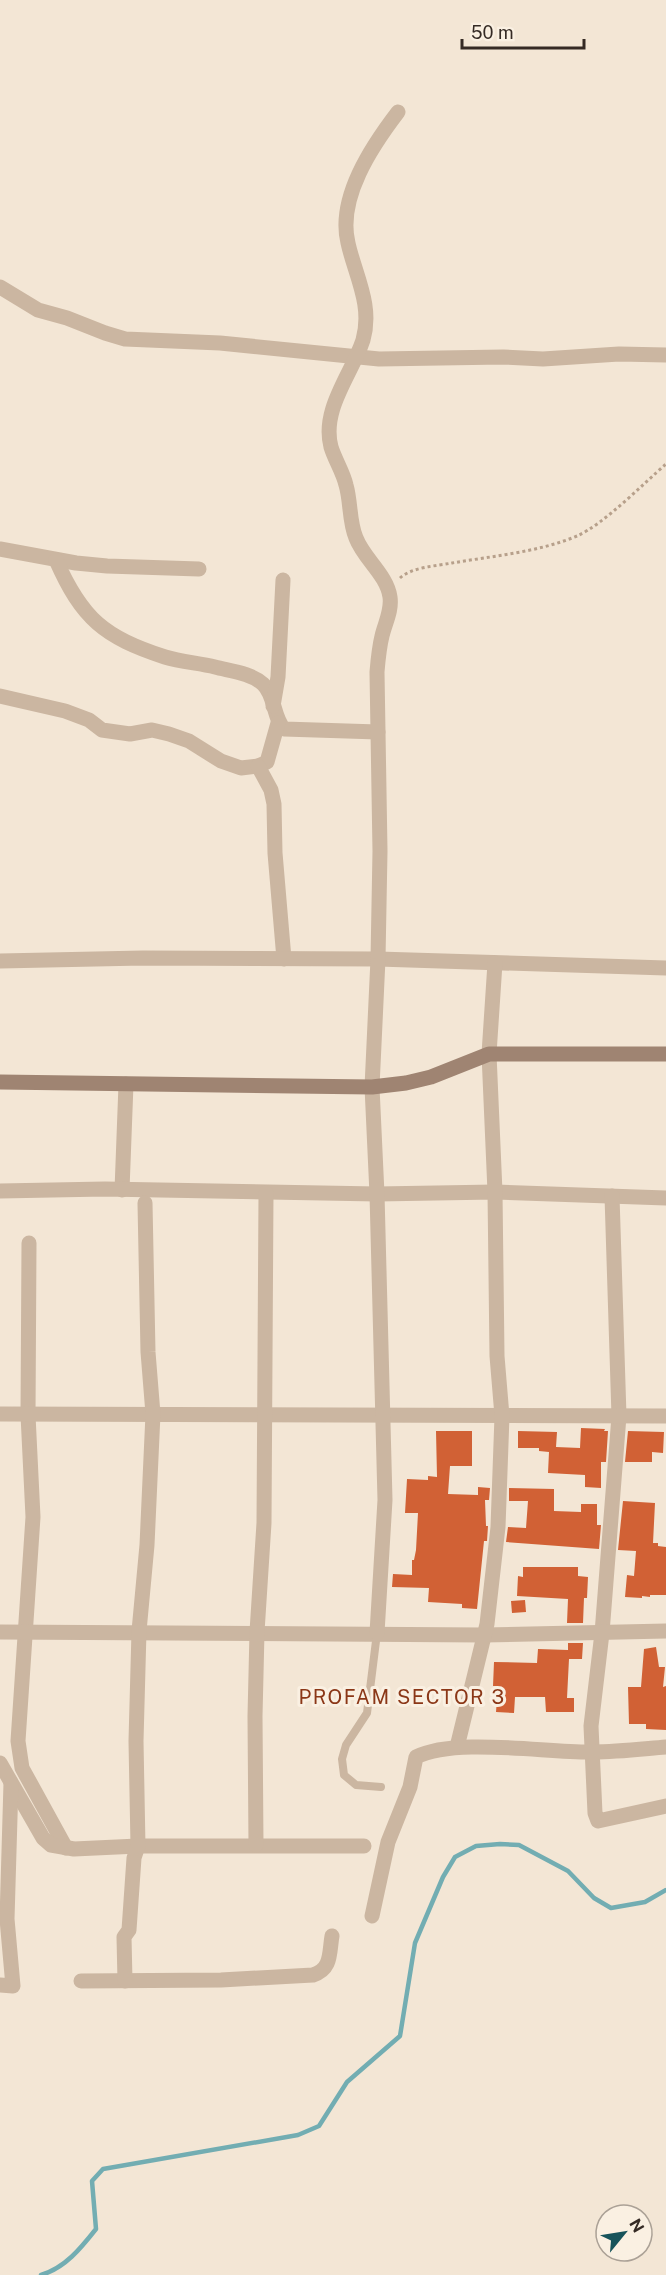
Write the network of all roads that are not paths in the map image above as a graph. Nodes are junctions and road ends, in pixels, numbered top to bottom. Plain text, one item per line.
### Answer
1 (398, 112) dead end
2 (0, 287) edge
3 (666, 355) edge
4 (355, 356) junction
5 (0, 549) edge
6 (57, 560) junction
7 (199, 569) dead end
8 (283, 580) dead end
9 (0, 696) edge
10 (273, 706) junction
11 (278, 723) junction
12 (378, 732) junction
13 (258, 766) junction
14 (378, 958) junction
15 (284, 959) junction
16 (0, 961) edge
17 (495, 963) junction
18 (666, 968) edge
19 (489, 1053) junction
20 (666, 1054) edge
21 (0, 1083) edge
22 (126, 1084) junction
23 (372, 1087) junction
24 (122, 1190) junction
25 (0, 1191) edge
26 (495, 1192) junction
27 (266, 1193) junction
28 (377, 1194) junction
29 (612, 1196) junction
30 (666, 1198) edge
31 (146, 1203) dead end
32 (29, 1243) dead end
33 (0, 1414) edge
34 (153, 1414) junction
35 (266, 1414) junction
36 (384, 1414) junction
37 (28, 1415) junction
38 (502, 1416) junction
39 (619, 1416) junction
40 (666, 1416) edge
41 (139, 1631) junction
42 (666, 1631) edge
43 (0, 1632) edge
44 (24, 1632) junction
45 (257, 1632) junction
46 (377, 1633) junction
47 (602, 1633) junction
48 (484, 1635) junction
49 (457, 1747) junction
50 (666, 1747) edge
51 (593, 1752) junction
52 (0, 1763) edge
53 (10, 1783) junction
54 (381, 1787) dead end
55 (666, 1806) edge
56 (256, 1845) junction
57 (138, 1846) junction
58 (364, 1846) dead end
59 (66, 1848) junction
60 (372, 1916) dead end
61 (332, 1936) dead end
62 (81, 1981) dead end
63 (125, 1981) junction
64 (0, 1985) edge

1 - 4 street
2 - 4 street
3 - 4 street
4 - 12 street
5 - 6 street
6 - 7 street
6 - 10 street
8 - 10 street
9 - 13 street
10 - 11 street
11 - 12 street
11 - 13 street
12 - 14 street
13 - 15 street
14 - 15 street
14 - 17 street
14 - 23 street
15 - 16 street
17 - 18 street
17 - 19 street
19 - 20 main road
19 - 23 main road
19 - 26 street
21 - 22 main road
22 - 23 main road
22 - 24 street
23 - 28 street
24 - 25 street
24 - 27 street
26 - 28 street
26 - 29 street
26 - 38 street
27 - 28 street
27 - 35 street
28 - 36 street
29 - 30 street
29 - 39 street
31 - 34 street
32 - 37 street
33 - 37 street
34 - 35 street
34 - 37 street
34 - 41 street
35 - 36 street
35 - 45 street
36 - 38 street
36 - 46 street
37 - 44 street
38 - 39 street
38 - 48 street
39 - 40 street
39 - 47 street
41 - 44 street
41 - 45 street
41 - 57 street
42 - 47 street
43 - 44 street
44 - 59 street
45 - 46 street
45 - 56 street
46 - 48 street
46 - 54 lane
47 - 48 street
47 - 51 street
48 - 49 street
49 - 51 street
49 - 60 street
50 - 51 street
51 - 55 street
52 - 53 street
53 - 59 street
53 - 64 street
56 - 57 street
56 - 58 street
57 - 59 street
57 - 63 street
61 - 63 street
62 - 63 street

